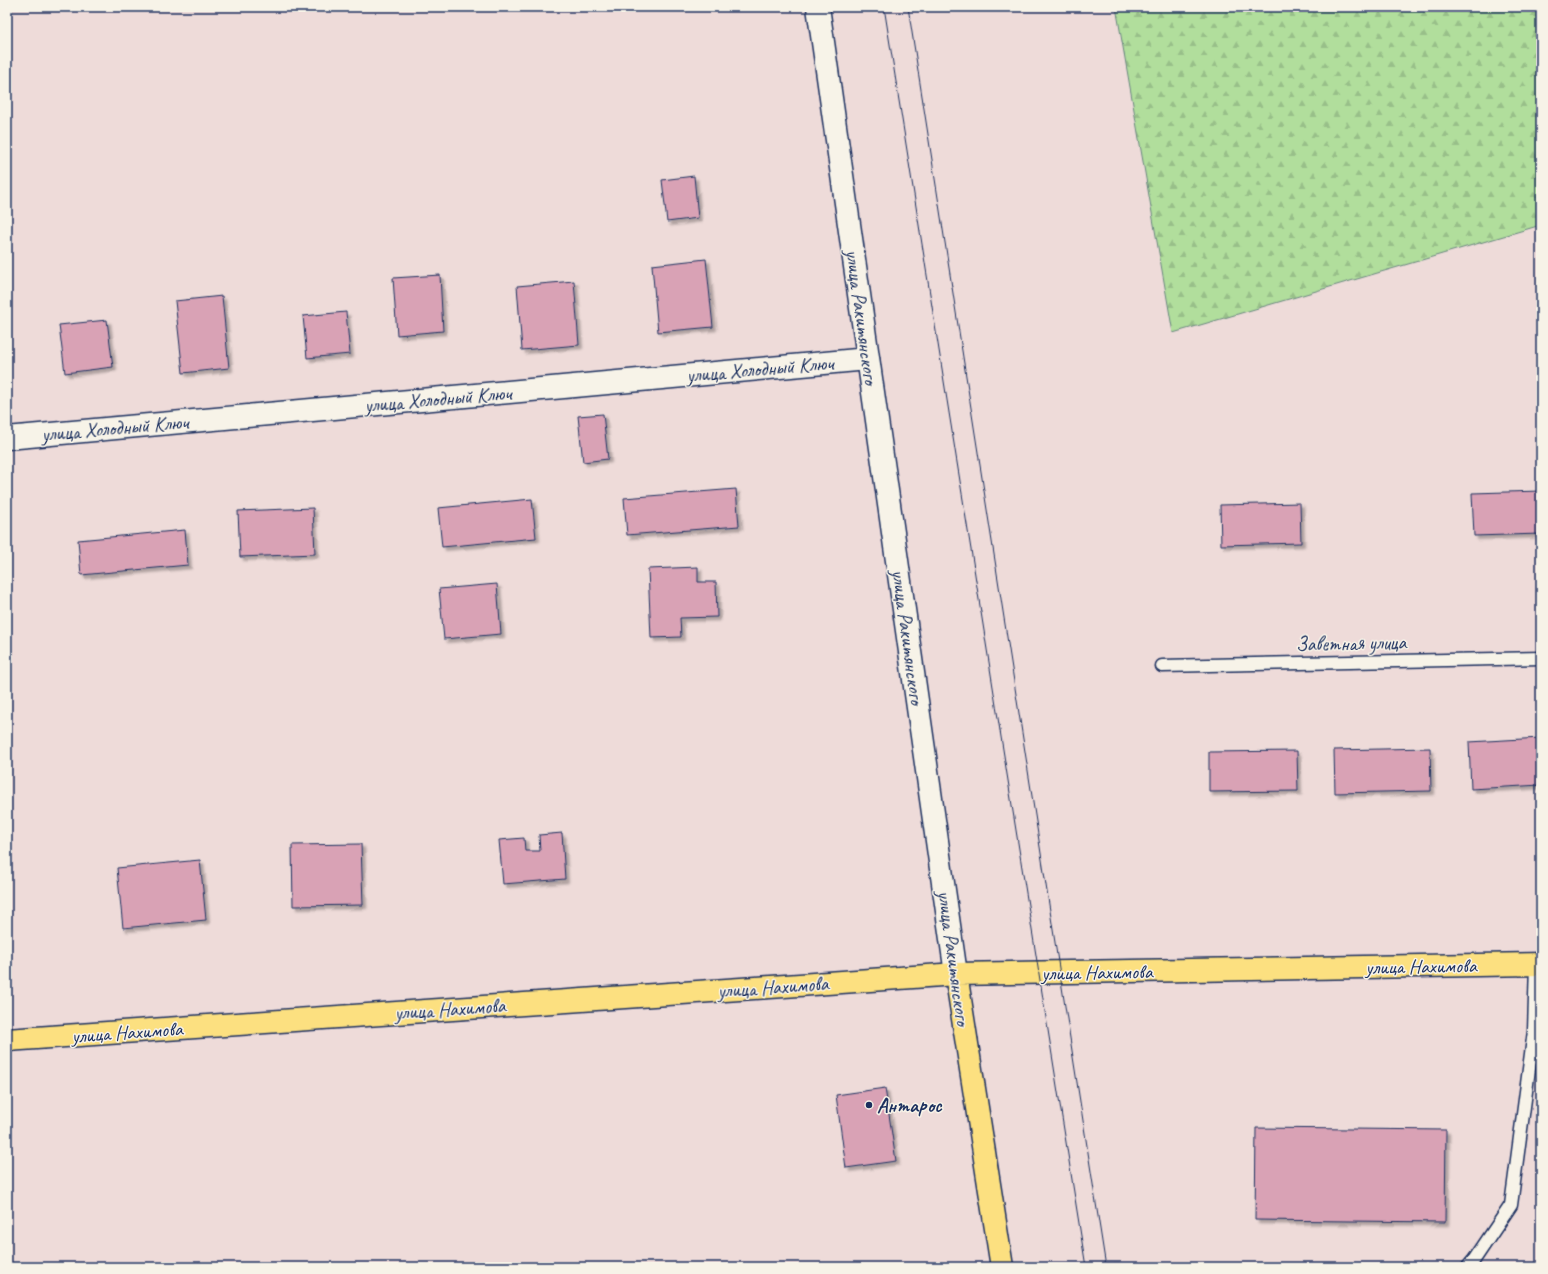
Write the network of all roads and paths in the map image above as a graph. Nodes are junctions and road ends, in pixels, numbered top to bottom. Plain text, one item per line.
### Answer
1 (818, 7) edge
2 (868, 360) junction
3 (7, 438) edge
4 (1541, 658) edge
5 (1162, 666) dead end
6 (1538, 964) edge
7 (956, 974) junction
8 (7, 1040) edge
9 (1002, 1267) edge
10 (1468, 1267) edge

1 - 2 main road, улица Ракитянского
2 - 3 main road, улица Холодный Ключ
2 - 7 main road, улица Ракитянского
4 - 5 lane, Заветная улица
6 - 7 main road, улица Нахимова
6 - 10 lane
7 - 8 main road, улица Нахимова
7 - 9 main road, улица Ракитянского

